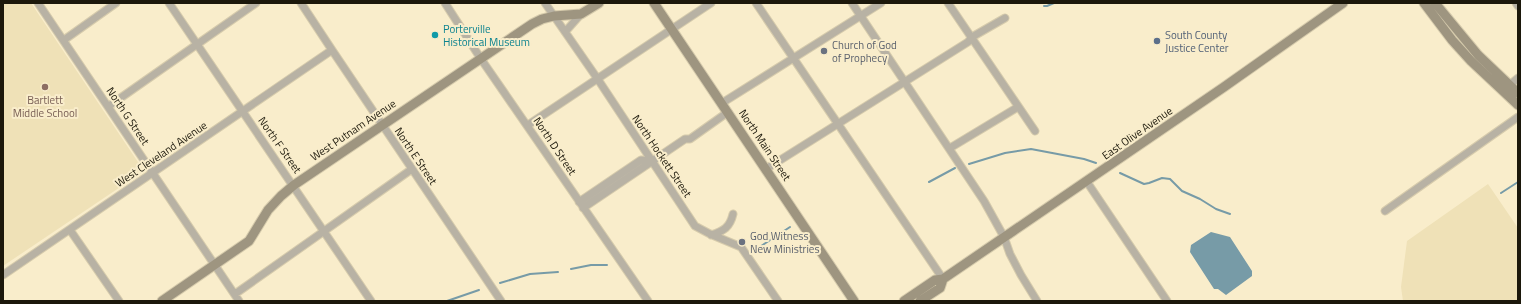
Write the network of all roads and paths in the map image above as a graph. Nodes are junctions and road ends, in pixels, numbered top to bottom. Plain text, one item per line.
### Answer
1 (38, 3) edge
2 (116, 3) edge
3 (169, 3) edge
4 (256, 3) edge
5 (301, 3) edge
6 (445, 3) edge
7 (545, 3) edge
8 (599, 3) edge
9 (654, 3) edge
10 (711, 3) edge
11 (756, 3) edge
12 (852, 3) edge
13 (881, 3) edge
14 (948, 3) edge
15 (1343, 3) edge
16 (1424, 3) edge
17 (1435, 3) edge
18 (1516, 3) edge
19 (1518, 6) edge
20 (581, 14) junction
21 (554, 16) junction
22 (861, 16) junction
23 (1004, 18) dead end
24 (671, 28) junction
25 (565, 32) junction
26 (972, 37) junction
27 (64, 40) junction
28 (197, 44) junction
29 (332, 50) junction
30 (1460, 50) junction
31 (794, 58) junction
32 (481, 59) junction
33 (1490, 67) junction
34 (597, 78) junction
35 (1518, 78) edge
36 (905, 81) junction
37 (1506, 89) junction
38 (1518, 93) edge
39 (722, 103) junction
40 (1518, 105) edge
41 (109, 106) junction
42 (1018, 107) junction
43 (243, 112) junction
44 (728, 112) junction
45 (1518, 117) edge
46 (837, 124) junction
47 (382, 125) junction
48 (528, 126) junction
49 (1036, 131) dead end
50 (950, 148) junction
51 (652, 161) junction
52 (412, 169) junction
53 (766, 169) junction
54 (153, 172) junction
55 (1087, 182) junction
56 (294, 185) junction
57 (581, 205) junction
58 (1385, 211) dead end
59 (733, 214) dead end
60 (70, 230) junction
61 (324, 230) junction
62 (711, 235) junction
63 (1004, 237) junction
64 (215, 264) junction
65 (3, 275) edge
66 (943, 279) junction
67 (234, 294) junction
68 (119, 301) edge
69 (162, 301) edge
70 (240, 301) edge
71 (371, 301) edge
72 (500, 301) edge
73 (648, 301) edge
74 (778, 301) edge
75 (854, 301) edge
76 (904, 301) edge
77 (920, 301) edge
78 (1037, 301) edge
79 (1167, 301) edge

1 - 27 street, North G Street
2 - 27 street
3 - 28 street, North F Street
4 - 28 street
5 - 29 street, North E Street
6 - 32 street, North D Street
7 - 21 street, North Hockett Street
8 - 20 main road, West Putnam Avenue
9 - 24 main road, North Main Street
10 - 24 street
11 - 31 street
12 - 22 street
13 - 22 street
14 - 26 street
15 - 55 main road, East Olive Avenue
16 - 30 main road
17 - 33 main road
18 - 19 street
20 - 21 main road, West Putnam Avenue
20 - 25 street, West Putnam Avenue
21 - 25 street, North Hockett Street
21 - 32 main road, West Putnam Avenue
22 - 31 street
22 - 36 street
23 - 26 street
24 - 34 street
24 - 39 main road, North Main Street
25 - 34 street, North Hockett Street
26 - 36 street
26 - 42 street
27 - 41 street, North G Street
28 - 41 street
28 - 43 street, North F Street
29 - 43 street, West Cleveland Avenue
29 - 47 street, North E Street
30 - 33 main road
30 - 37 main road
31 - 39 street
31 - 46 street
32 - 47 main road, West Putnam Avenue
32 - 48 street, North D Street
33 - 37 main road
34 - 48 street
34 - 51 street, North Hockett Street
35 - 37 street
36 - 46 street
36 - 50 street
37 - 38 main road
37 - 40 main road
39 - 44 main road, North Main Street
41 - 54 street, North G Street
42 - 49 street
42 - 50 street
43 - 54 street, West Cleveland Avenue
43 - 56 street, North F Street
44 - 51 street
44 - 53 main road, North Main Street
45 - 58 street
46 - 53 street
46 - 66 street
47 - 52 street, North E Street
47 - 56 main road, West Putnam Avenue
48 - 57 street, North D Street
50 - 63 street
51 - 57 street
51 - 62 street, North Hockett Street
52 - 61 street
52 - 72 street, North E Street
53 - 75 main road, North Main Street
54 - 60 street, West Cleveland Avenue
54 - 64 street, North G Street
55 - 63 main road, East Olive Avenue
55 - 79 street
56 - 61 street, North F Street
56 - 64 main road, West Putnam Avenue
57 - 73 street, North D Street
59 - 62 street
60 - 65 street, West Cleveland Avenue
60 - 68 street
61 - 67 street
61 - 71 street, North F Street
62 - 74 street, North Hockett Street
63 - 66 main road, East Olive Avenue
63 - 78 street
64 - 67 street, North G Street
64 - 69 main road, West Putnam Avenue
66 - 76 main road, East Olive Avenue
66 - 77 main road, East Olive Avenue
67 - 70 street, North G Street

